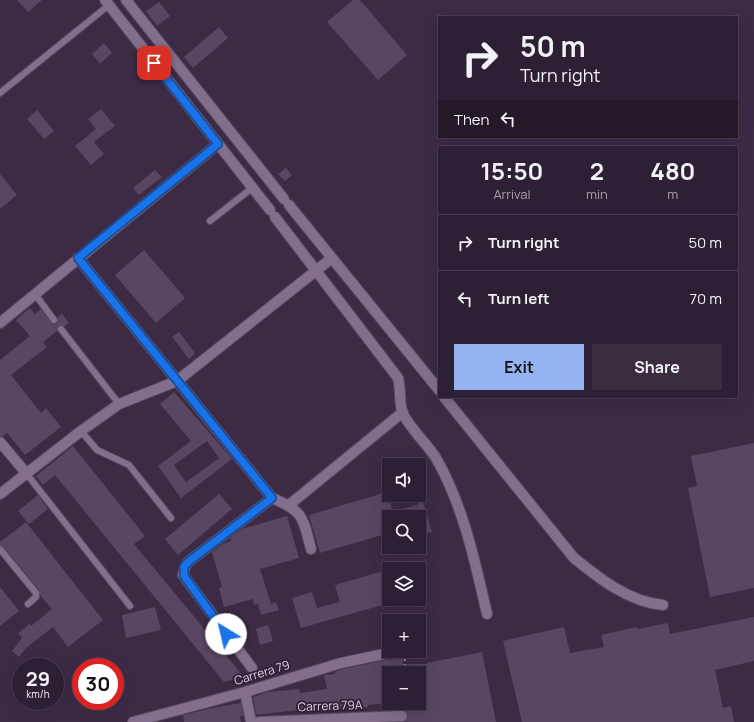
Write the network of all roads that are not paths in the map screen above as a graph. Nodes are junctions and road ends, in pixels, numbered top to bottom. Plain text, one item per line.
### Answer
1 (126, 0) edge
2 (107, 3) edge
3 (0, 93) edge
4 (218, 144) junction
5 (252, 188) junction
6 (210, 221) dead end
7 (78, 258) junction
8 (332, 258) junction
9 (317, 269) junction
10 (35, 294) junction
11 (54, 320) dead end
12 (0, 323) edge
13 (61, 328) dead end
14 (178, 381) junction
15 (438, 389) edge
16 (445, 398) edge
17 (120, 404) junction
18 (402, 412) junction
19 (81, 431) junction
20 (0, 442) edge
21 (26, 473) junction
22 (0, 494) edge
23 (272, 498) junction
24 (289, 505) junction
25 (171, 518) dead end
26 (0, 549) edge
27 (311, 549) dead end
28 (28, 604) dead end
29 (663, 605) dead end
30 (130, 606) dead end
31 (487, 614) dead end
32 (382, 654) edge
33 (252, 668) dead end
34 (245, 692) junction
35 (402, 716) dead end
36 (308, 721) edge
37 (133, 722) edge
38 (251, 722) edge
39 (259, 722) edge

1 - 8 street
2 - 3 lane
2 - 4 street
4 - 5 street
4 - 7 street
5 - 6 lane
5 - 9 street
7 - 10 street
7 - 14 street
8 - 9 street
8 - 15 street
9 - 14 street
9 - 18 street
10 - 11 lane
10 - 12 street
13 - 17 lane
14 - 17 street
14 - 23 street
16 - 29 street
17 - 19 street
18 - 24 street
18 - 31 street
19 - 21 street
19 - 25 lane
20 - 21 street
21 - 22 street
21 - 30 lane
23 - 24 street
23 - 33 street
24 - 27 street
26 - 28 lane
32 - 34 street, Carrera 79
34 - 37 street, Carrera 79
34 - 38 street
35 - 36 street, Carrera 79A
36 - 39 street, Carrera 79A

